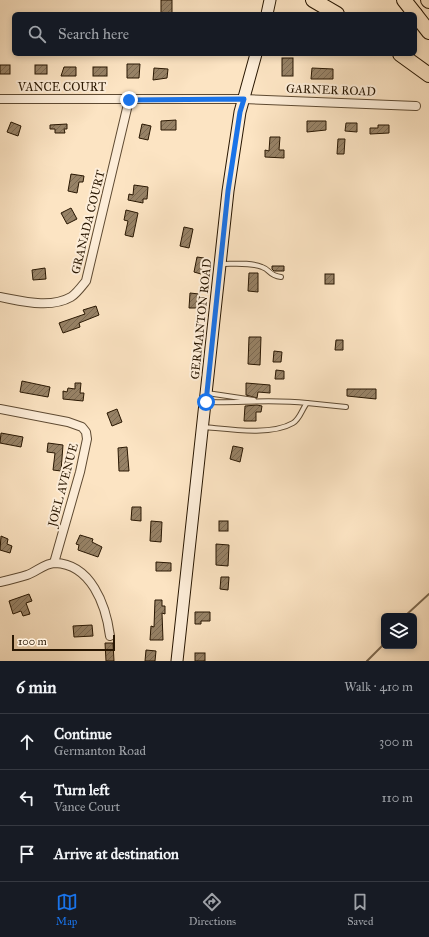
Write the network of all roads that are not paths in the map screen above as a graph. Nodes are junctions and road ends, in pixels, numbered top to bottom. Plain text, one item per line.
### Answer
1 (270, 0) edge
2 (313, 0) edge
3 (404, 0) edge
4 (267, 12) edge
5 (334, 12) edge
6 (413, 12) edge
7 (417, 17) edge
8 (429, 32) edge
9 (255, 56) edge
10 (403, 56) edge
11 (429, 75) edge
12 (0, 99) edge
13 (244, 99) junction
14 (129, 100) junction
15 (416, 106) dead end
16 (220, 264) junction
17 (281, 277) dead end
18 (0, 297) edge
19 (206, 397) junction
20 (261, 400) junction
21 (307, 403) junction
22 (346, 407) dead end
23 (0, 409) edge
24 (203, 427) junction
25 (54, 563) junction
26 (0, 582) edge
27 (110, 636) dead end
28 (177, 661) edge

1 - 4 main road
2 - 5 highway
3 - 6 highway
7 - 8 highway
9 - 13 main road, GERMANTON ROAD
10 - 11 highway
12 - 14 street, VANCE COURT
13 - 14 street, VANCE COURT
13 - 15 street, GARNER ROAD
13 - 16 main road, GERMANTON ROAD
14 - 18 street, GRANADA COURT
16 - 17 lane
16 - 19 main road, GERMANTON ROAD
19 - 20 lane
19 - 20 lane
19 - 24 main road, GERMANTON ROAD
20 - 21 lane
21 - 22 lane
21 - 24 lane
23 - 25 street, JOEL AVENUE
24 - 28 main road, GERMANTON ROAD
25 - 26 street
25 - 27 street

